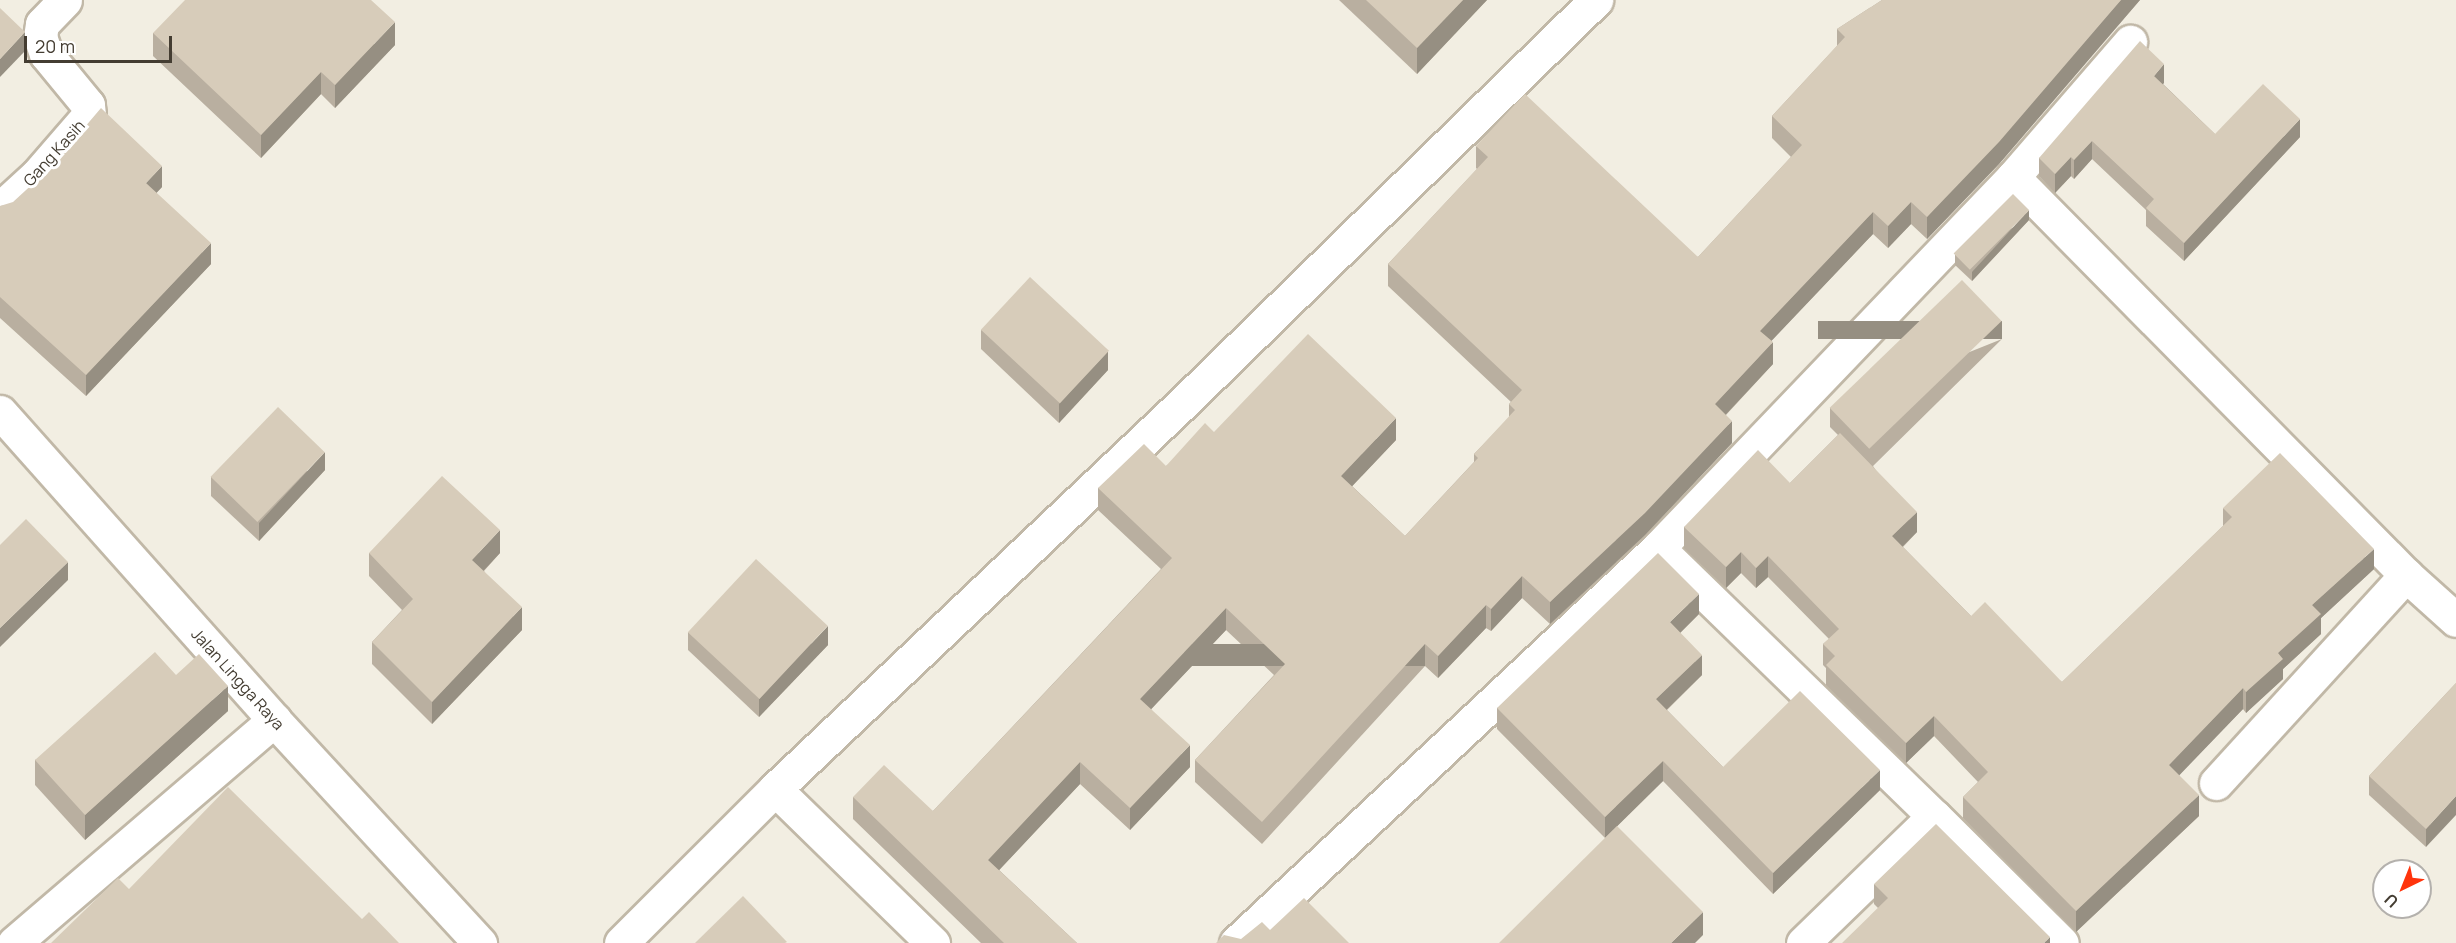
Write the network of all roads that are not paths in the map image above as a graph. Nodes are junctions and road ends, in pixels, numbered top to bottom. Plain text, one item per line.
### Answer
1 (1596, 0) edge
2 (60, 1) edge
3 (2130, 42) dead end
4 (2013, 177) junction
5 (0, 209) edge
6 (0, 412) edge
7 (1658, 548) junction
8 (2406, 575) junction
9 (2456, 620) edge
10 (274, 720) junction
11 (2216, 783) dead end
12 (775, 789) junction
13 (1934, 816) junction
14 (14, 943) edge
15 (480, 943) edge
16 (621, 943) edge
17 (933, 943) edge
18 (1236, 943) edge
19 (1803, 943) edge
20 (2062, 943) edge

1 - 12 street
2 - 5 street, Gang Kasih
3 - 4 street
4 - 7 street
4 - 8 street
6 - 10 street, Jalan Lingga Raya
7 - 13 street
7 - 18 street
8 - 9 street
8 - 11 street
10 - 14 street
10 - 15 street, Jalan Lingga Raya
12 - 16 street
12 - 17 street
13 - 19 street
13 - 20 street

